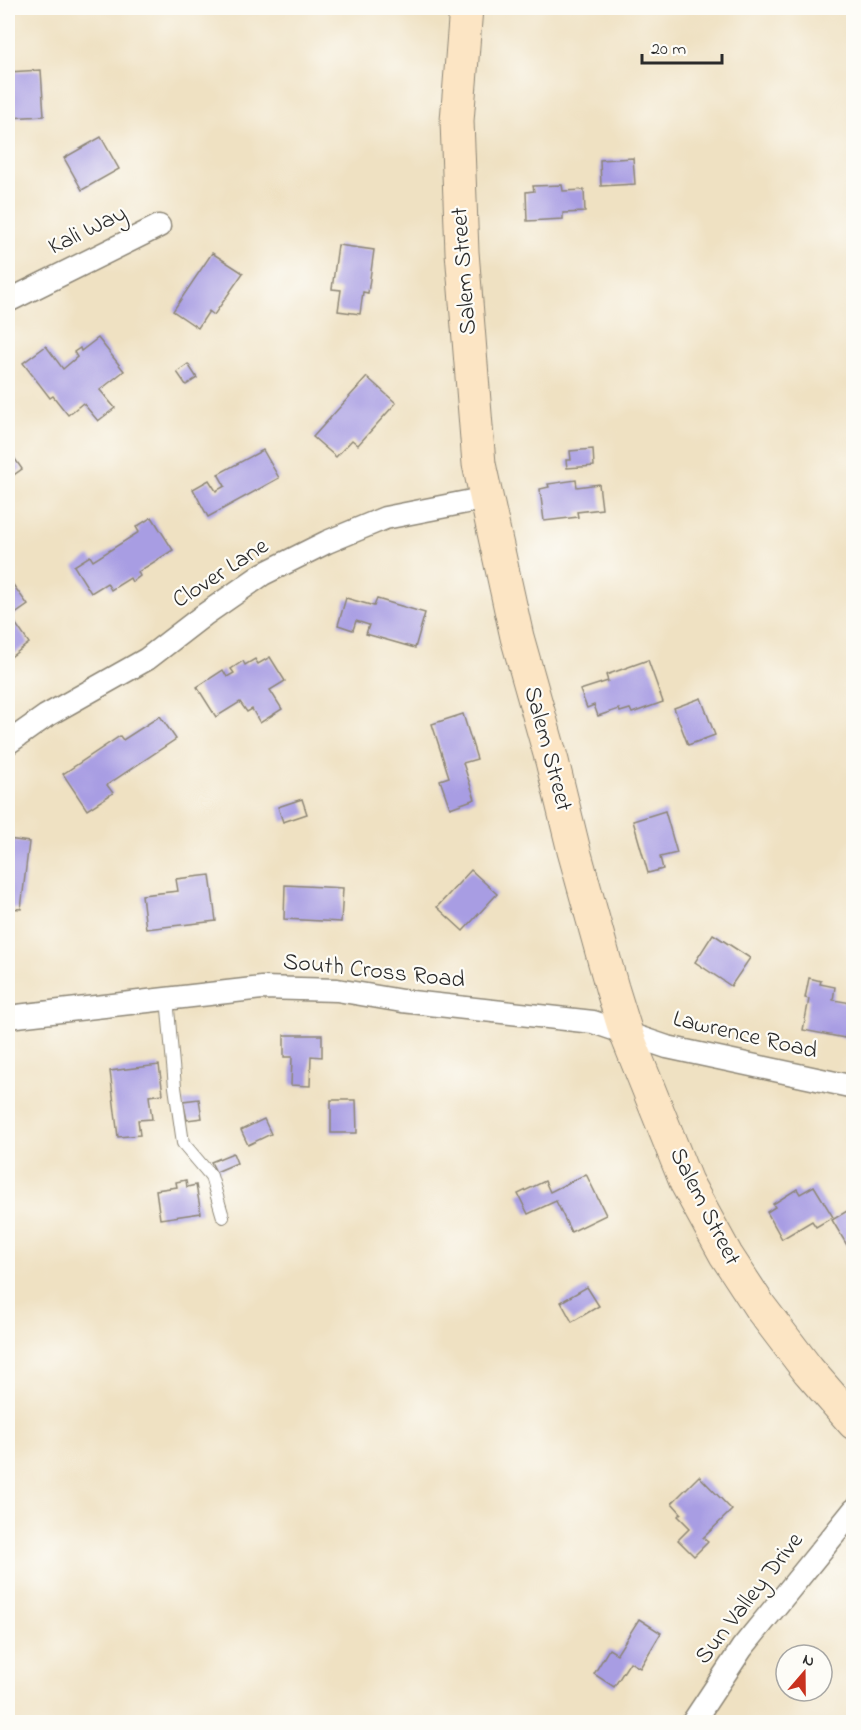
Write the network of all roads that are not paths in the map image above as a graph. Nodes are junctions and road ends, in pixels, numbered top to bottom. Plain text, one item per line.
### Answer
1 (466, 8) edge
2 (159, 226) dead end
3 (8, 301) edge
4 (487, 498) junction
5 (8, 743) edge
6 (167, 998) junction
7 (8, 1017) edge
8 (626, 1033) junction
9 (854, 1087) edge
10 (223, 1217) dead end
11 (854, 1423) edge
12 (854, 1510) edge
13 (693, 1722) edge

1 - 4 main road, Salem Street
2 - 3 street, Kali Way
4 - 5 street, Clover Lane
4 - 8 main road, Salem Street
6 - 7 street, South Cross Road
6 - 8 street, South Cross Road
6 - 10 lane
8 - 9 street, Lawrence Road
8 - 11 main road, Salem Street
12 - 13 street, Sun Valley Drive

